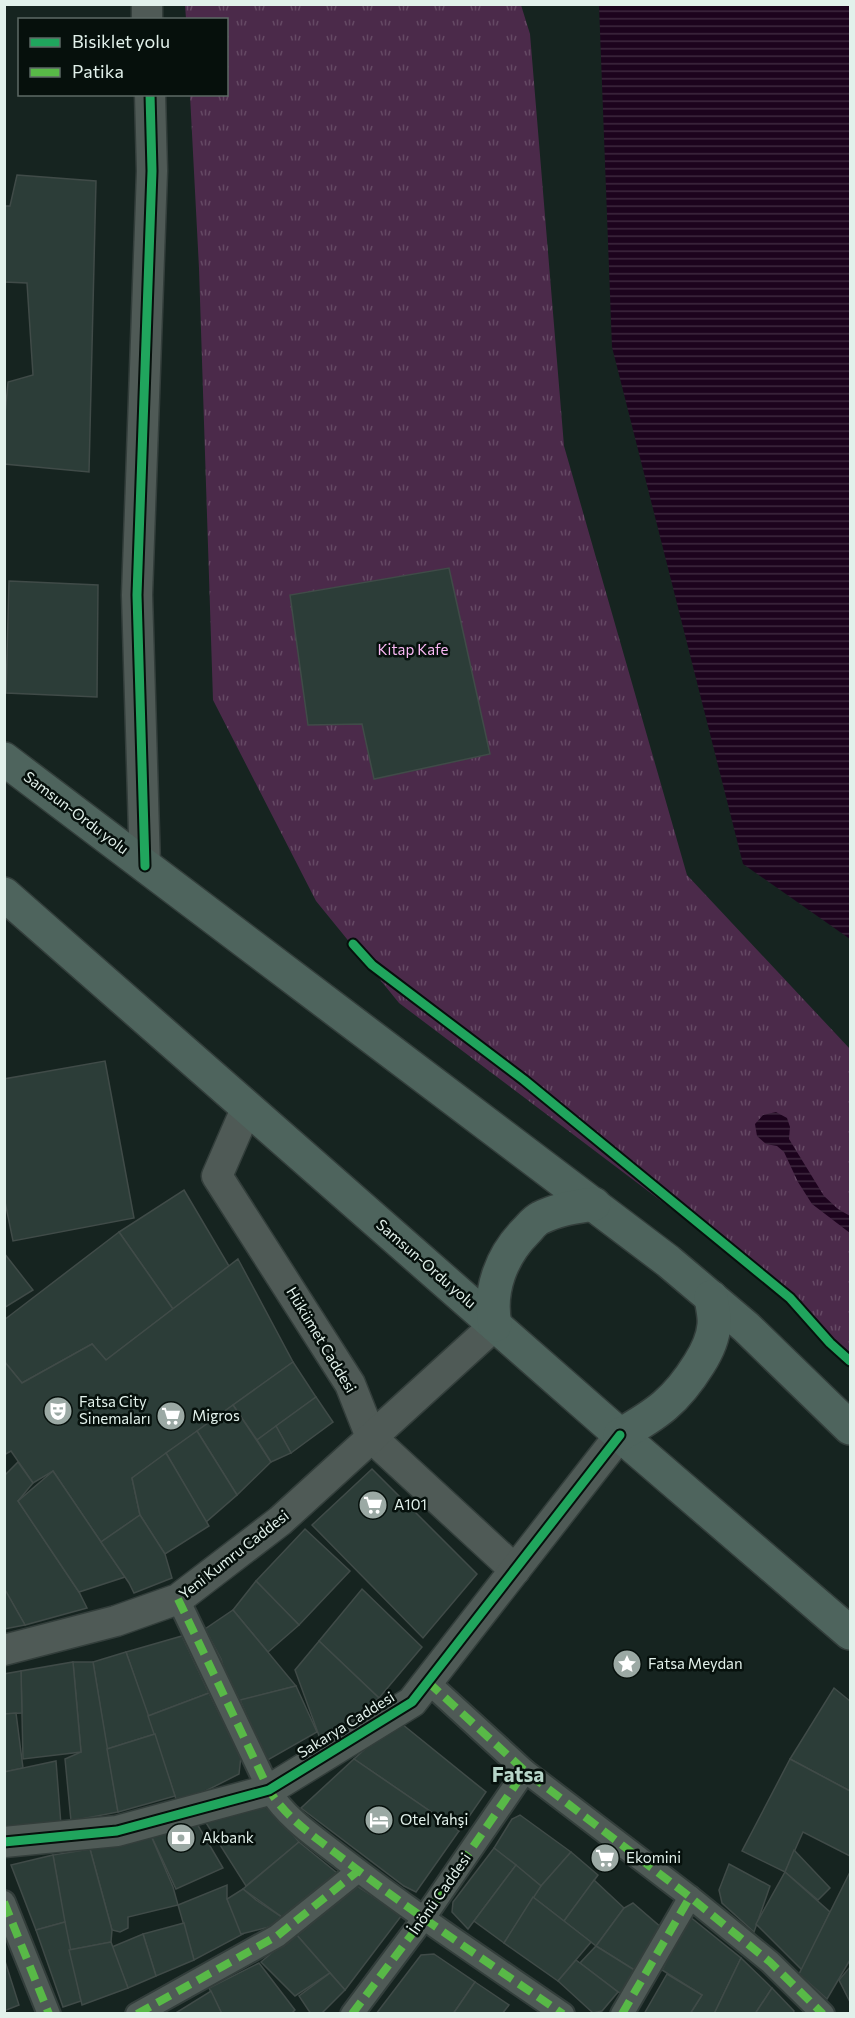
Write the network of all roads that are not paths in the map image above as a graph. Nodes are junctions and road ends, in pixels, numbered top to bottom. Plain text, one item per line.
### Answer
1 (150, 96) edge
2 (4, 759) edge
3 (145, 866) junction
4 (4, 894) edge
5 (247, 1107) junction
6 (594, 1204) junction
7 (711, 1297) junction
8 (495, 1325) junction
9 (850, 1428) edge
10 (620, 1436) junction
11 (371, 1437) junction
12 (515, 1570) junction
13 (178, 1599) junction
14 (850, 1633) edge
15 (4, 1650) edge
16 (428, 1682) junction
17 (525, 1771) junction
18 (269, 1790) junction
19 (4, 1842) edge
20 (358, 1870) junction
21 (690, 1897) junction
22 (4, 1902) edge
23 (424, 1918) junction
24 (49, 2013) edge
25 (137, 2013) edge
26 (352, 2013) edge
27 (563, 2013) edge
28 (622, 2013) edge
29 (823, 2013) edge

1 - 3 street
2 - 3 highway, Samsun-Ordu yolu
3 - 6 highway, Samsun-Ordu yolu
4 - 5 highway, Samsun-Ordu yolu
5 - 8 highway, Samsun-Ordu yolu
5 - 11 street, Hükümet Caddesi
6 - 7 highway, Samsun-Ordu yolu
6 - 8 highway
7 - 9 highway, Samsun-Ordu yolu
7 - 10 highway
8 - 10 highway, Samsun-Ordu yolu
8 - 11 street, Yeni Kumru Caddesi
10 - 12 street, Sakarya Caddesi
10 - 14 highway, Samsun-Ordu yolu
11 - 12 street, Hükümet Caddesi
11 - 13 street, Yeni Kumru Caddesi
12 - 16 street, Sakarya Caddesi
13 - 15 street, Yeni Kumru Caddesi
13 - 18 street
16 - 17 street
16 - 18 street, Sakarya Caddesi
17 - 21 street
17 - 23 street, İnönü Caddesi
18 - 19 street, Sakarya Caddesi
18 - 20 street
20 - 23 street
20 - 25 street
21 - 28 street
21 - 29 street
22 - 24 street
23 - 26 street, İnönü Caddesi
23 - 27 street

